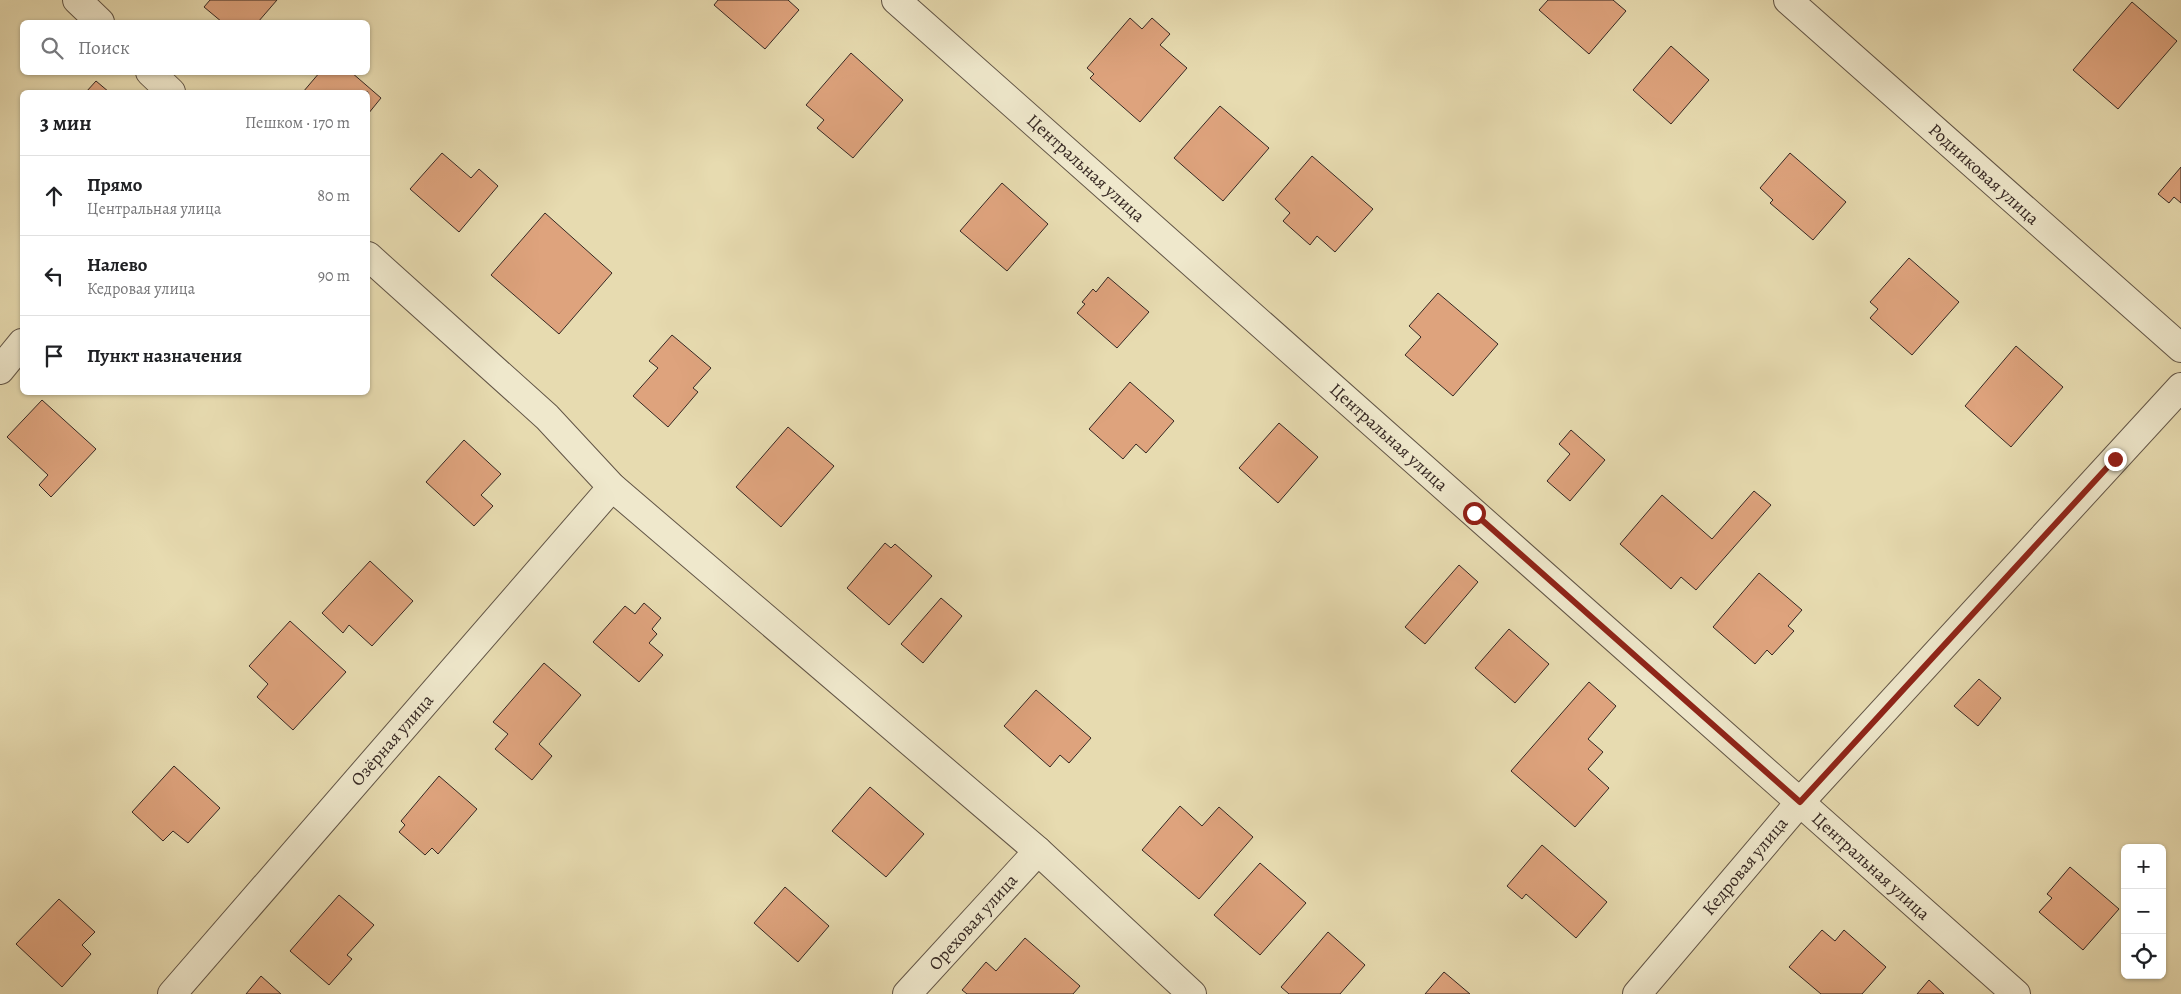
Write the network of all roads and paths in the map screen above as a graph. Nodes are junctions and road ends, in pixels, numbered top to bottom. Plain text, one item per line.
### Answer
1 (77, 0) edge
2 (896, 0) edge
3 (1788, 0) edge
4 (98, 20) edge
5 (153, 75) edge
6 (169, 90) edge
7 (370, 258) edge
8 (20, 345) edge
9 (2181, 348) edge
10 (0, 370) edge
11 (2181, 387) edge
12 (612, 486) junction
13 (1800, 802) junction
14 (1038, 851) junction
15 (172, 994) edge
16 (907, 994) edge
17 (1192, 994) edge
18 (1637, 994) edge
19 (2016, 994) edge

1 - 4 street
2 - 13 street, Центральная улица
3 - 9 street, Родниковая улица
5 - 6 street
7 - 12 street
8 - 10 street
11 - 13 street, Кедровая улица
12 - 14 street
12 - 15 street, Озёрная улица
13 - 18 street, Кедровая улица
13 - 19 street, Центральная улица
14 - 16 street, Ореховая улица
14 - 17 street

